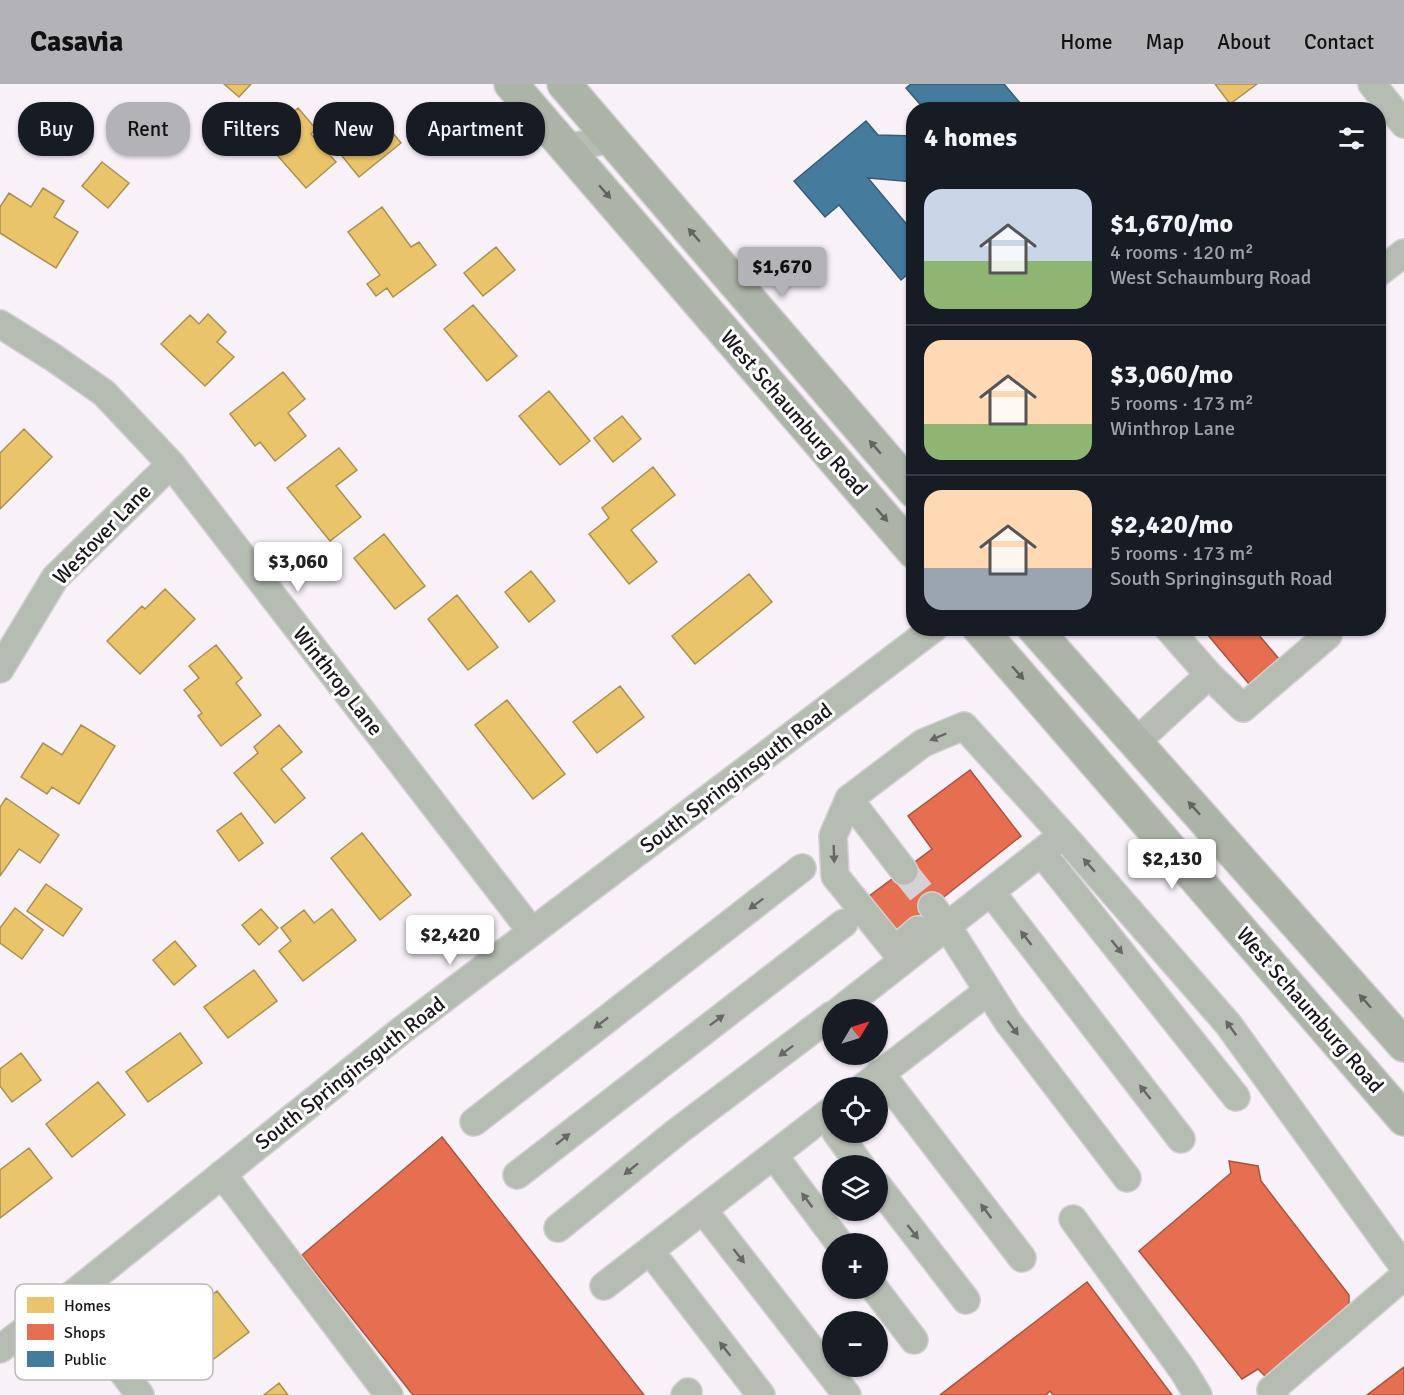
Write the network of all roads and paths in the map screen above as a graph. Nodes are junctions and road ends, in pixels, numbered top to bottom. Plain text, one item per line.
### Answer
1 (511, 84) edge
2 (564, 84) edge
3 (1372, 84) edge
4 (1404, 124) edge
5 (611, 139) junction
6 (567, 148) junction
7 (1404, 252) edge
8 (1386, 267) edge
9 (0, 324) edge
10 (171, 464) junction
11 (906, 482) edge
12 (906, 543) edge
13 (923, 636) edge
14 (986, 636) edge
15 (1041, 636) edge
16 (1175, 636) edge
17 (1327, 636) edge
18 (0, 669) edge
19 (1209, 675) junction
20 (1136, 742) junction
21 (849, 799) junction
22 (1063, 835) junction
23 (1041, 852) junction
24 (802, 868) dead end
25 (904, 871) tunnel mouth
26 (991, 892) junction
27 (938, 915) junction
28 (844, 923) dead end
29 (532, 932) junction
30 (988, 991) junction
31 (855, 999) edge
32 (822, 1023) edge
33 (1404, 1045) edge
34 (875, 1077) edge
35 (1236, 1097) dead end
36 (888, 1100) edge
37 (1404, 1119) edge
38 (474, 1122) dead end
39 (822, 1127) edge
40 (1181, 1139) dead end
41 (774, 1156) junction
42 (222, 1174) junction
43 (517, 1175) dead end
44 (1127, 1178) dead end
45 (888, 1199) edge
46 (703, 1210) junction
47 (1073, 1219) dead end
48 (558, 1228) dead end
49 (832, 1233) edge
50 (650, 1251) junction
51 (1022, 1258) dead end
52 (1404, 1267) edge
53 (1404, 1276) edge
54 (85, 1284) edge
55 (604, 1286) dead end
56 (882, 1299) edge
57 (966, 1300) dead end
58 (15, 1338) edge
59 (914, 1340) dead end
60 (0, 1349) edge
61 (129, 1380) edge
62 (140, 1395) edge
63 (389, 1395) edge
64 (761, 1395) edge
65 (847, 1395) edge
66 (1198, 1395) edge
67 (1275, 1395) edge

1 - 6 main road, West Schaumburg Road
2 - 5 main road, West Schaumburg Road
3 - 4 street
5 - 6 street
11 -> 5 main road, West Schaumburg Road
6 -> 12 main road, West Schaumburg Road
7 - 8 street
9 - 10 street, Winthrop Lane
10 - 18 street, Westover Lane
10 - 29 street, Winthrop Lane
13 - 29 street, South Springinsguth Road
14 -> 37 main road, West Schaumburg Road
15 - 20 main road
16 - 19 street
17 - 19 street
19 - 20 street
33 -> 20 main road
22 -> 21 street
21 - 25 street
21 -> 27 street
22 - 23 street
52 -> 22 street
23 - 26 street
23 -> 35 street
24 -> 38 street
26 - 27 street
40 -> 26 street
27 - 30 street
27 - 31 street
43 -> 28 street
29 - 42 street, South Springinsguth Road
30 - 34 street
30 -> 44 street
32 -> 48 street
51 -> 36 street
39 - 41 street
41 - 46 street
49 -> 41 street
42 - 54 street, South Springinsguth Road
42 - 63 street
45 -> 57 street
46 - 50 street
46 -> 65 street
47 - 66 street
50 - 55 street
64 -> 50 street
53 - 67 street
56 - 59 street
58 - 60 street, South Springinsguth Road
61 - 62 street

